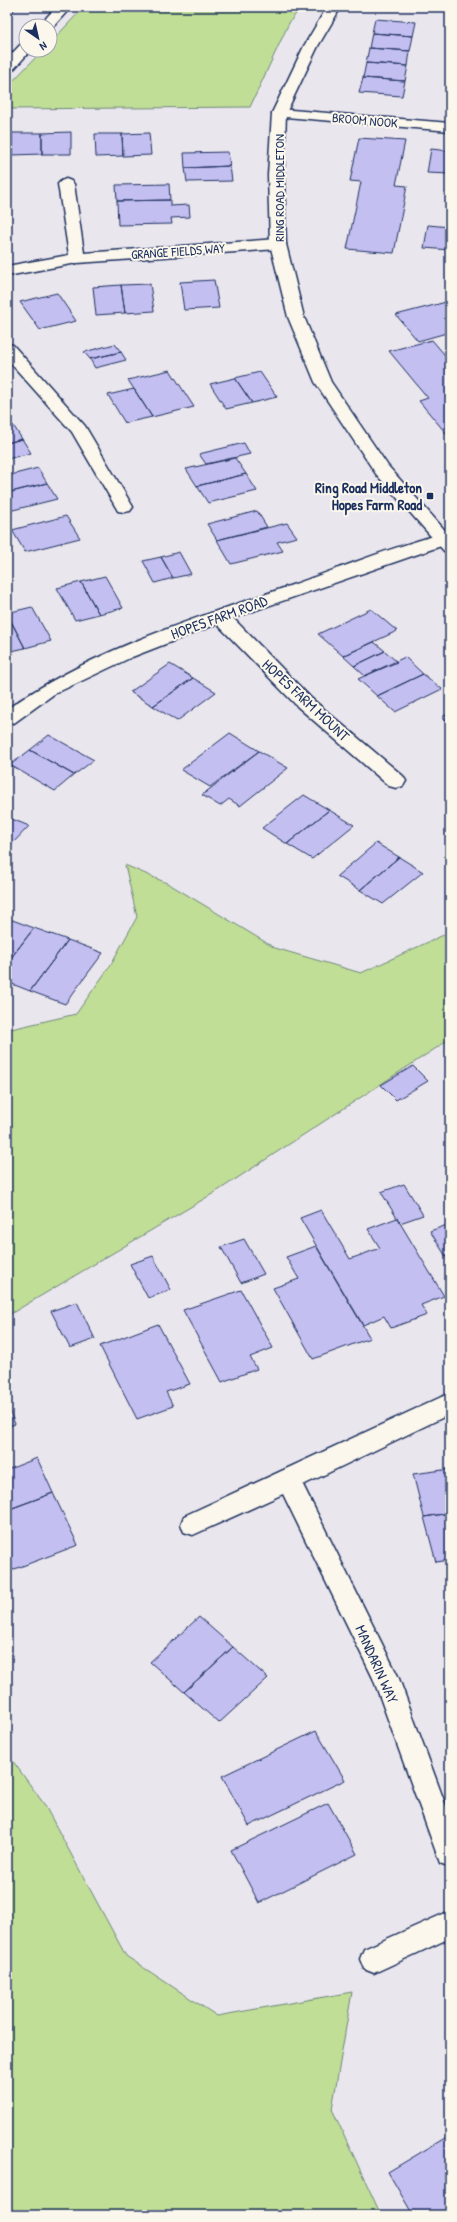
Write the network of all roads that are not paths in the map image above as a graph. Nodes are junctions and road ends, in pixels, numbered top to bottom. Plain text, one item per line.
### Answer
1 (64, 7) edge
2 (334, 7) edge
3 (54, 18) edge
4 (18, 56) edge
5 (7, 68) edge
6 (279, 113) junction
7 (450, 127) edge
8 (66, 184) dead end
9 (278, 244) junction
10 (77, 258) junction
11 (7, 271) edge
12 (7, 349) edge
13 (124, 507) dead end
14 (446, 543) edge
15 (220, 616) junction
16 (7, 718) edge
17 (396, 782) dead end
18 (450, 1403) edge
19 (288, 1480) junction
20 (193, 1524) dead end
21 (450, 1854) edge
22 (450, 1924) edge
23 (374, 1959) dead end

1 - 3 street
2 - 6 street, RING ROAD MIDDLETON
4 - 5 street
6 - 7 street, BROOM NOOK
6 - 9 street, RING ROAD MIDDLETON
8 - 10 street
9 - 10 street, GRANGE FIELDS WAY
9 - 14 street, RING ROAD MIDDLETON
10 - 11 street, GRANGE FIELDS WAY
12 - 13 street
14 - 15 street, HOPES FARM ROAD
15 - 16 street, HOPES FARM ROAD
15 - 17 street, HOPES FARM MOUNT
18 - 19 street
19 - 20 street
19 - 21 street, MANDARIN WAY
22 - 23 street

